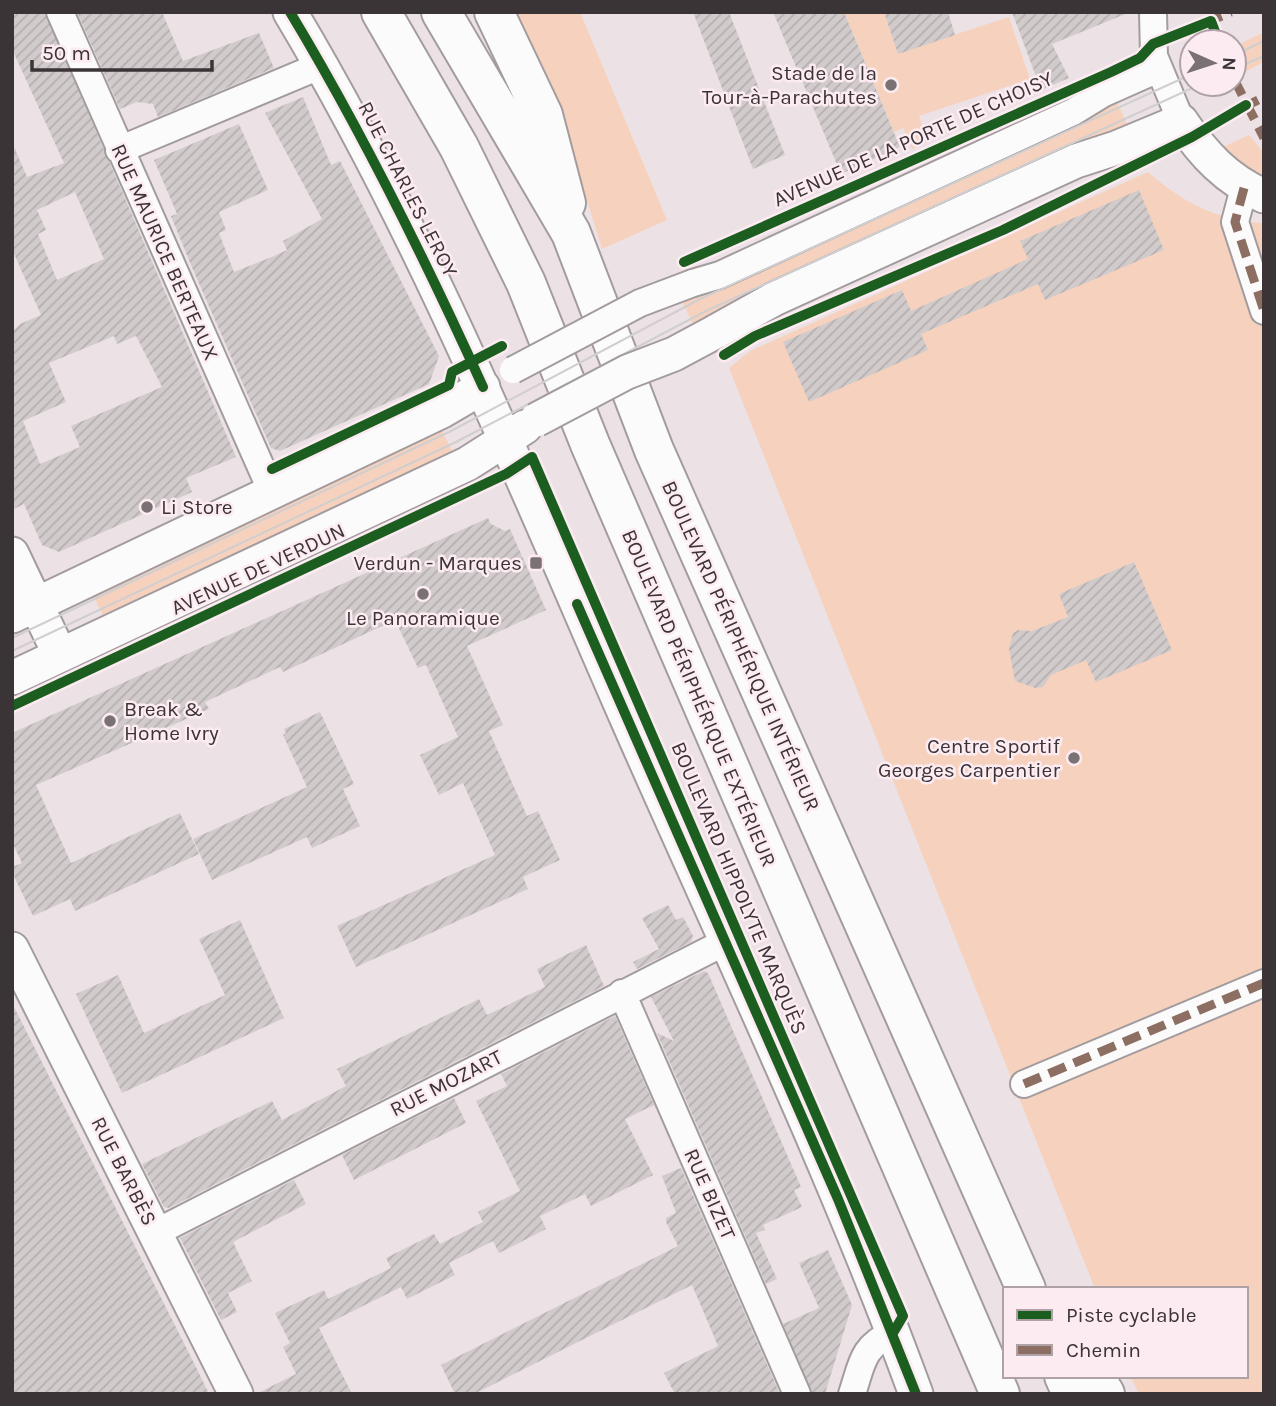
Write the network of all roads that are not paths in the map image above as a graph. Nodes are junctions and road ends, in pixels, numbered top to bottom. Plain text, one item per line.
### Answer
1 (60, 12) edge
2 (290, 12) edge
3 (381, 12) edge
4 (441, 12) edge
5 (494, 12) edge
6 (1153, 12) edge
7 (322, 65) junction
8 (1158, 69) junction
9 (1181, 121) junction
10 (119, 150) junction
11 (1254, 192) edge
12 (571, 233) junction
13 (1264, 311) edge
14 (488, 398) junction
15 (507, 440) junction
16 (271, 492) junction
17 (12, 554) edge
18 (24, 610) edge
19 (60, 655) junction
20 (12, 678) edge
21 (725, 942) junction
22 (12, 949) edge
23 (1264, 983) edge
24 (622, 993) junction
25 (1024, 1084) dead end
26 (999, 1228) junction
27 (155, 1233) junction
28 (945, 1272) junction
29 (1025, 1287) edge
30 (1037, 1287) edge
31 (893, 1333) junction
32 (1065, 1378) edge
33 (1095, 1378) edge
34 (236, 1394) edge
35 (797, 1394) edge
36 (852, 1394) edge
37 (916, 1394) edge
38 (972, 1394) edge
39 (1000, 1394) edge
40 (1072, 1394) edge
41 (1105, 1394) edge

1 - 10 street, RUE MAURICE BERTEAUX
2 - 7 main road, RUE CHARLES LEROY
3 - 28 highway, BOULEVARD PÉRIPHÉRIQUE EXTÉRIEUR
4 - 12 highway, BOULEVARD PÉRIPHÉRIQUE INTÉRIEUR
5 - 12 highway
6 - 8 street
7 - 10 street
7 - 14 main road, RUE CHARLES LEROY
8 - 9 street
8 - 14 street, AVENUE DE LA PORTE DE CHOISY, bridge
9 - 11 main road
9 - 15 main road, bridge
10 - 16 street, RUE MAURICE BERTEAUX
11 - 13 street
12 - 26 highway, BOULEVARD PÉRIPHÉRIQUE INTÉRIEUR
14 - 15 main road, BOULEVARD HIPPOLYTE MARQUÈS
14 - 16 main road
15 - 19 main road, AVENUE DE VERDUN
15 - 21 main road, BOULEVARD HIPPOLYTE MARQUÈS
16 - 18 main road
17 - 18 main road
18 - 19 main road
19 - 20 main road, AVENUE DE VERDUN
21 - 24 street, RUE MOZART
21 - 31 main road, BOULEVARD HIPPOLYTE MARQUÈS
22 - 27 main road, RUE BARBÈS
23 - 25 street
24 - 27 street, RUE MOZART
24 - 35 street, RUE BIZET
26 - 29 highway, BOULEVARD PÉRIPHÉRIQUE INTÉRIEUR
26 - 30 highway
27 - 34 main road, RUE BARBÈS
28 - 38 highway
28 - 39 highway, BOULEVARD PÉRIPHÉRIQUE EXTÉRIEUR
31 - 36 street
31 - 37 main road, BOULEVARD HIPPOLYTE MARQUÈS
32 - 40 highway
33 - 41 highway

